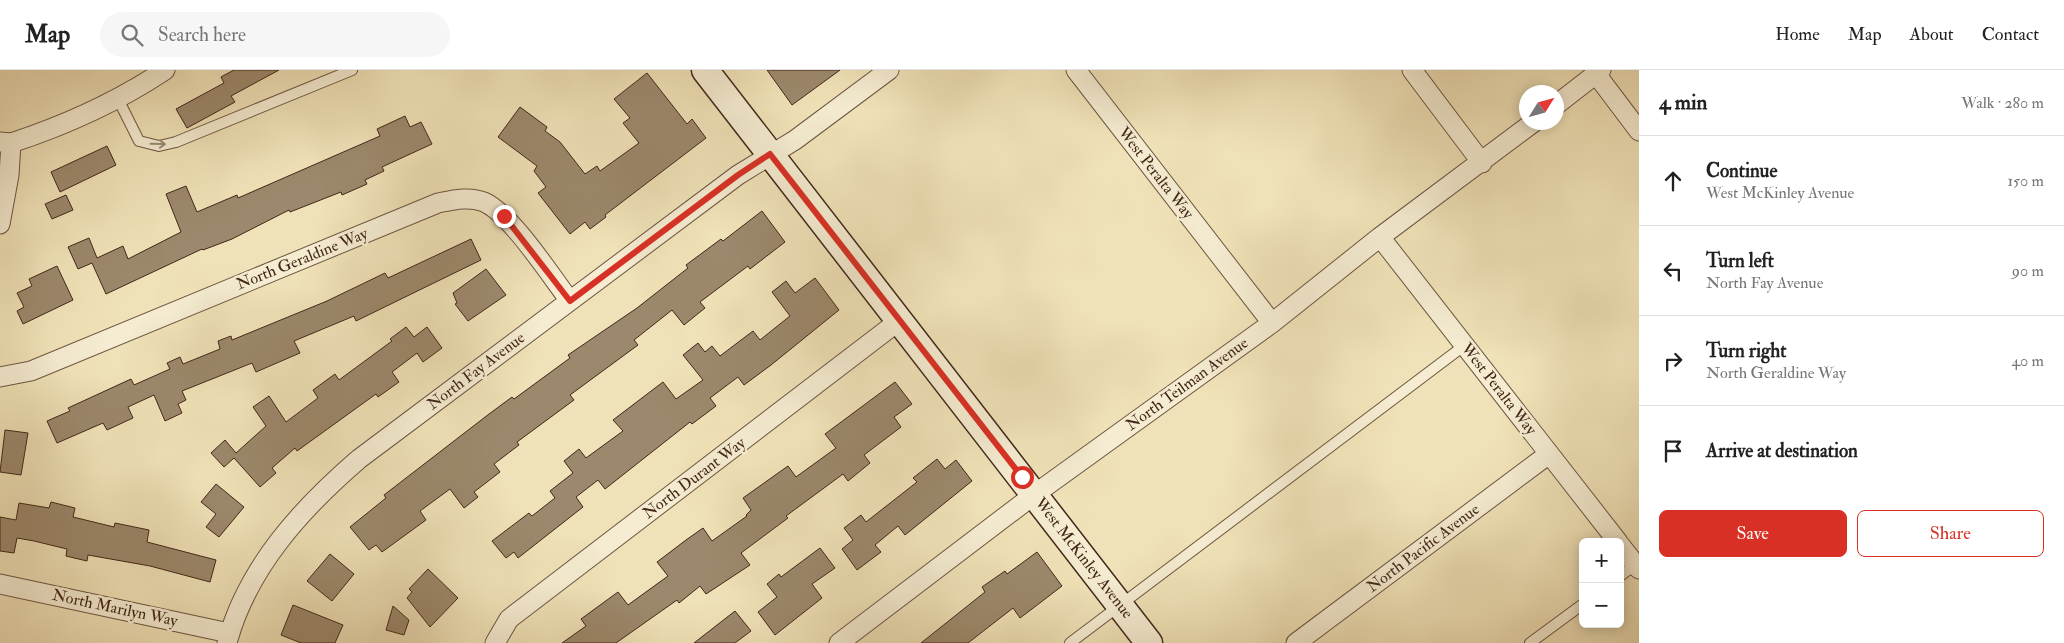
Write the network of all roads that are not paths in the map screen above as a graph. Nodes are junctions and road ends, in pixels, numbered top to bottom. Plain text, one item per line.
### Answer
1 (165, 70) edge
2 (352, 70) edge
3 (705, 70) edge
4 (889, 70) edge
5 (1076, 70) edge
6 (1412, 70) edge
7 (1598, 72) edge
8 (118, 99) junction
9 (1564, 99) edge
10 (1524, 130) edge
11 (1639, 131) edge
12 (6, 143) edge
13 (770, 154) junction
14 (1482, 163) junction
15 (0, 224) edge
16 (1380, 237) junction
17 (570, 301) junction
18 (900, 320) junction
19 (1272, 323) junction
20 (1465, 345) junction
21 (0, 377) edge
22 (1549, 454) junction
23 (1034, 494) junction
24 (1615, 538) edge
25 (1624, 550) edge
26 (1637, 567) edge
27 (1624, 574) edge
28 (0, 584) edge
29 (1121, 605) junction
30 (1579, 607) edge
31 (228, 638) edge
32 (495, 643) edge
33 (839, 643) edge
34 (1070, 643) edge
35 (1150, 643) edge
36 (1296, 643) edge
37 (1530, 643) edge

1 - 8 street
8 -> 2 lane
3 - 13 main road, West McKinley Avenue
4 - 13 street, North Fay Avenue
5 - 19 street, West Peralta Way
6 - 14 street
7 - 9 street
7 - 11 street
8 - 12 street
10 - 14 street, North Teilman Avenue
12 - 15 street
13 - 17 street, North Fay Avenue
13 - 18 main road, West McKinley Avenue
14 - 16 street, North Teilman Avenue
16 - 19 street, North Teilman Avenue
16 - 20 street, West Peralta Way
17 - 21 street, North Geraldine Way
17 - 31 street, North Fay Avenue
18 - 23 main road, West McKinley Avenue
18 - 32 street, North Durant Way
19 - 23 street, North Teilman Avenue
20 - 22 street, West Peralta Way
20 - 29 lane
22 - 24 street, West Peralta Way
22 - 36 street, North Pacific Avenue
23 - 29 main road, West McKinley Avenue
23 - 33 street, North Teilman Avenue
25 - 26 street
26 - 27 lane
28 - 31 street, North Marilyn Way
29 - 34 lane
29 - 35 main road, West McKinley Avenue
30 - 37 lane

